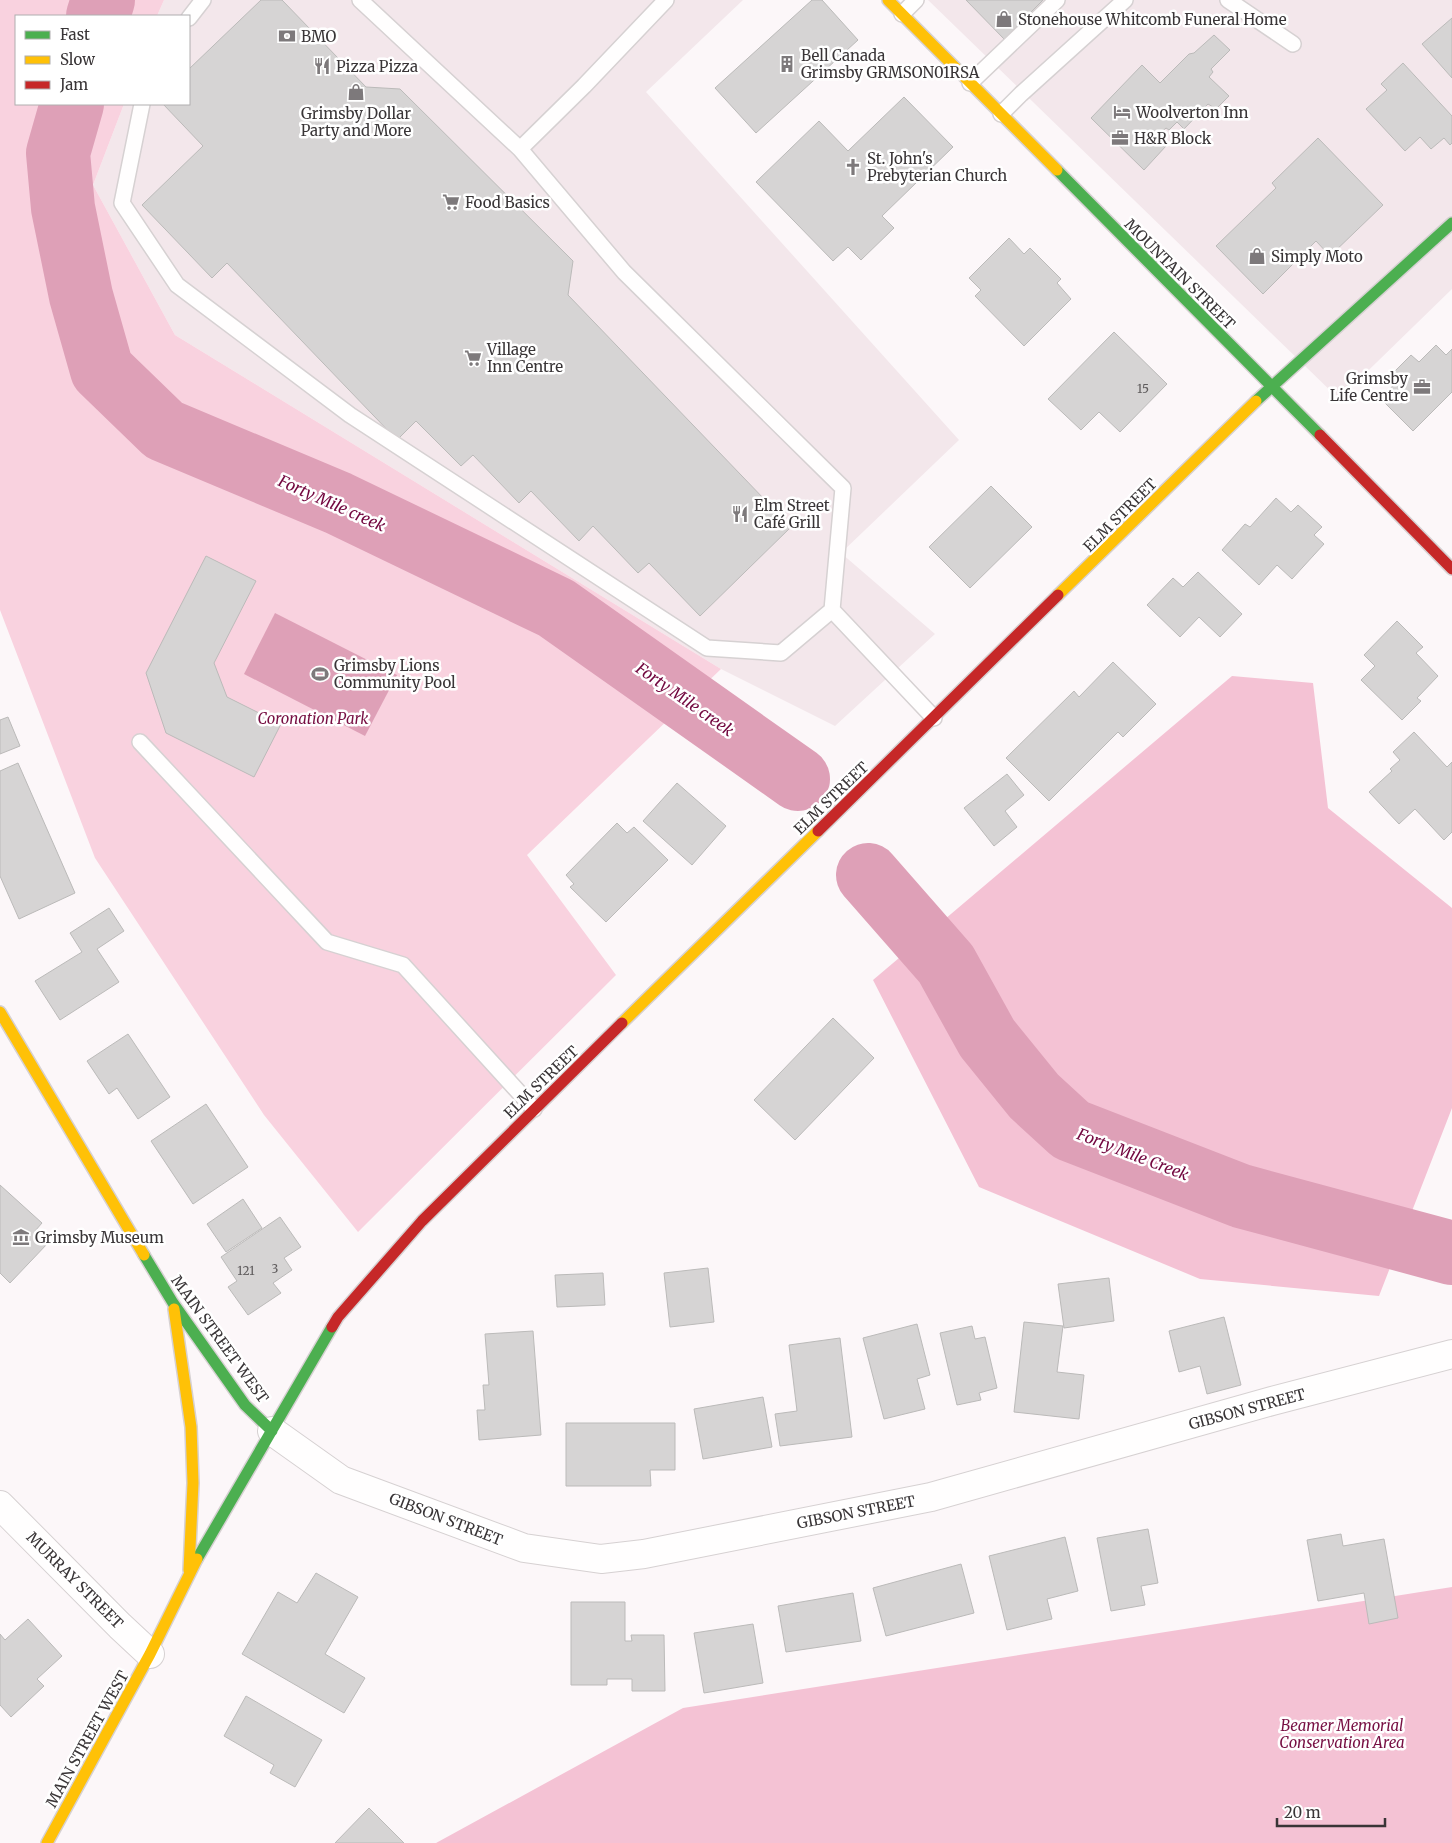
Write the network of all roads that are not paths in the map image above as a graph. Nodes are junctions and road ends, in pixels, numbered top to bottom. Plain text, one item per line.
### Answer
1 (202, 0) edge
2 (360, 0) edge
3 (666, 0) edge
4 (888, 0) edge
5 (916, 0) edge
6 (1057, 0) edge
7 (1125, 0) edge
8 (1228, 0) edge
9 (902, 14) junction
10 (190, 17) edge
11 (1293, 44) dead end
12 (970, 83) junction
13 (142, 105) edge
14 (1001, 114) junction
15 (520, 149) junction
16 (1452, 223) edge
17 (1270, 387) junction
18 (1452, 569) edge
19 (832, 610) junction
20 (934, 718) junction
21 (140, 742) dead end
22 (0, 1012) edge
23 (534, 1109) junction
24 (173, 1303) junction
25 (1452, 1354) edge
26 (272, 1431) junction
27 (0, 1505) edge
28 (189, 1574) junction
29 (150, 1654) junction
30 (48, 1843) edge

1 - 10 lane
2 - 15 lane
3 - 15 lane
4 - 9 main road, MOUNTAIN STREET
5 - 9 lane
6 - 12 lane
7 - 14 lane
8 - 11 lane
9 - 12 main road, MOUNTAIN STREET
12 - 14 main road, MOUNTAIN STREET
13 - 19 lane
14 - 17 main road, MOUNTAIN STREET
15 - 19 lane
16 - 17 main road, ELM STREET
17 - 18 main road, MOUNTAIN STREET
17 - 20 main road, ELM STREET
19 - 20 lane
20 - 23 main road, ELM STREET
21 - 23 lane
22 - 24 main road, MAIN STREET WEST
23 - 26 main road, ELM STREET
24 - 26 main road, MAIN STREET WEST
24 - 28 main road
25 - 26 street, GIBSON STREET
26 - 28 main road, MAIN STREET WEST
27 - 29 street, MURRAY STREET
28 - 29 main road, MAIN STREET WEST
29 - 30 main road, MAIN STREET WEST

